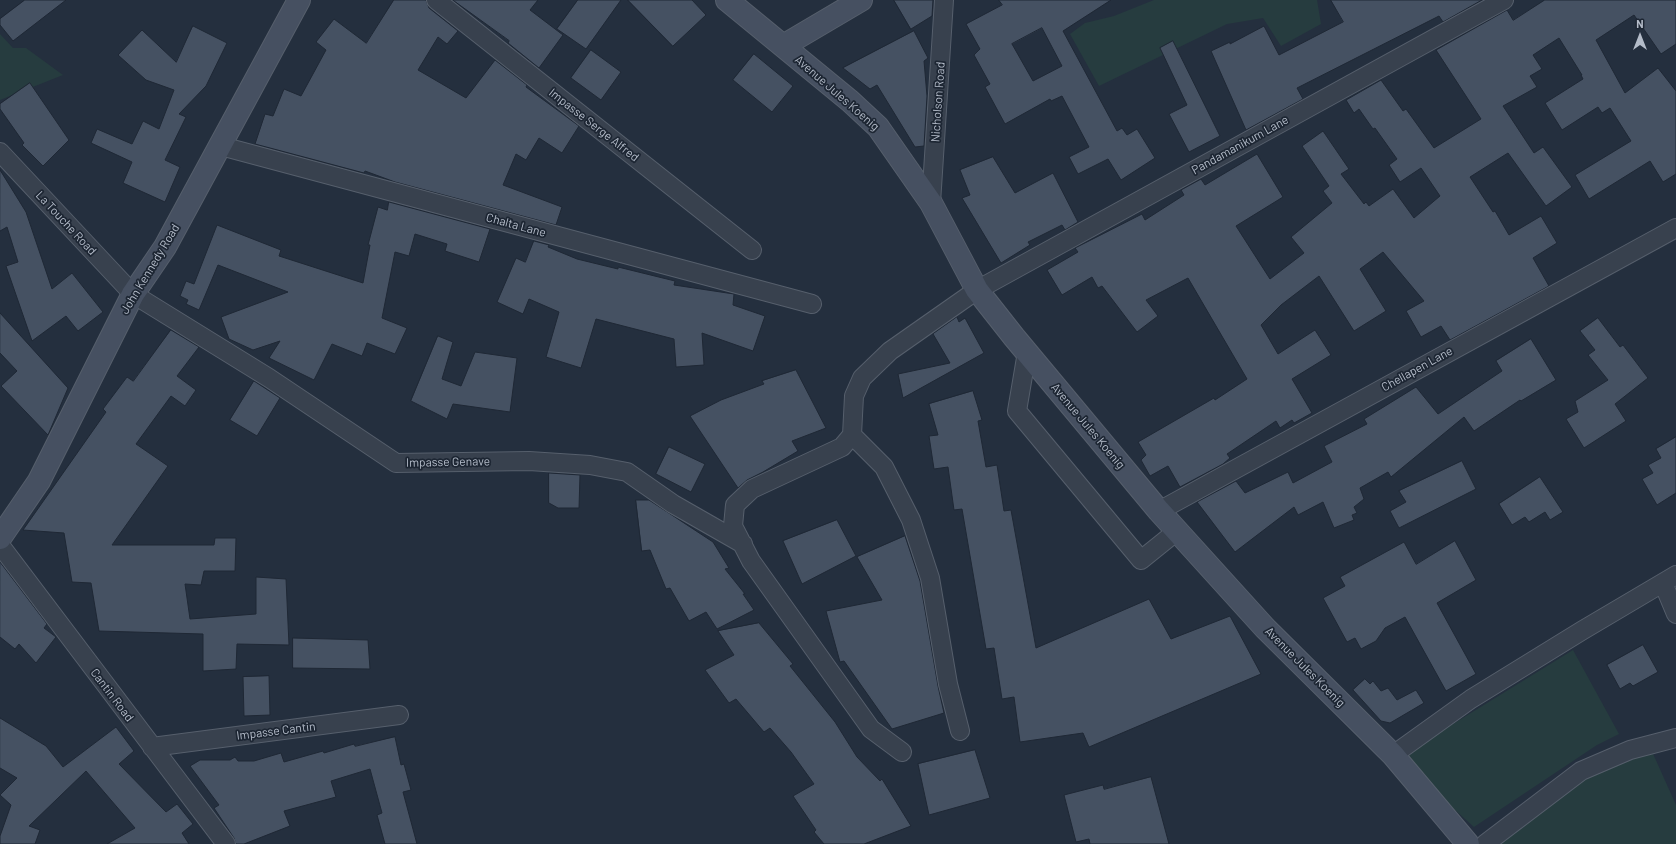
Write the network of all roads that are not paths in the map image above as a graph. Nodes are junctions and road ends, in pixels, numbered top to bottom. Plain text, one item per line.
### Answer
1 (299, 0) edge
2 (436, 0) edge
3 (727, 0) edge
4 (861, 0) edge
5 (944, 0) edge
6 (1504, 0) edge
7 (783, 46) junction
8 (221, 146) junction
9 (0, 152) edge
10 (931, 203) junction
11 (1676, 228) edge
12 (752, 250) dead end
13 (976, 290) junction
14 (133, 294) junction
15 (812, 304) dead end
16 (1027, 352) junction
17 (852, 435) junction
18 (396, 463) junction
19 (1159, 511) junction
20 (733, 526) junction
21 (1177, 531) junction
22 (0, 538) edge
23 (743, 544) junction
24 (0, 545) edge
25 (1669, 579) edge
26 (1676, 614) edge
27 (399, 715) dead end
28 (960, 731) dead end
29 (1676, 738) edge
30 (152, 747) junction
31 (902, 752) dead end
32 (1393, 755) junction
33 (226, 844) edge
34 (1468, 844) edge
35 (1486, 844) edge

1 - 8 street, John Kennedy Road
2 - 12 street, Impasse Serge Alfred
3 - 7 street, Avenue Jules Koenig
4 - 7 street
5 - 10 street, Nicholson Road
6 - 13 street, Pandamanikum Lane
7 - 10 street, Avenue Jules Koenig
8 - 14 street, John Kennedy Road
8 - 15 street, Chalta Lane
9 - 14 street, La Touche Road
10 - 13 street, Avenue Jules Koenig
11 - 19 street, Chellapen Lane
13 - 16 street, Avenue Jules Koenig
13 - 17 street, Pandamanikum Lane
14 - 18 street, Impasse Genave
14 - 22 street, John Kennedy Road
16 - 19 street, Avenue Jules Koenig
16 - 21 street
17 - 20 street
17 - 28 street
18 - 20 street
18 - 23 street, Impasse Genave
19 - 21 street, Avenue Jules Koenig
20 - 23 street
21 - 32 street, Avenue Jules Koenig
23 - 31 street
24 - 30 street, Cantin Road
25 - 26 street
25 - 32 street
27 - 30 street, Impasse Cantin
29 - 35 street
30 - 33 street, Cantin Road
32 - 34 street, Avenue Jules Koenig

